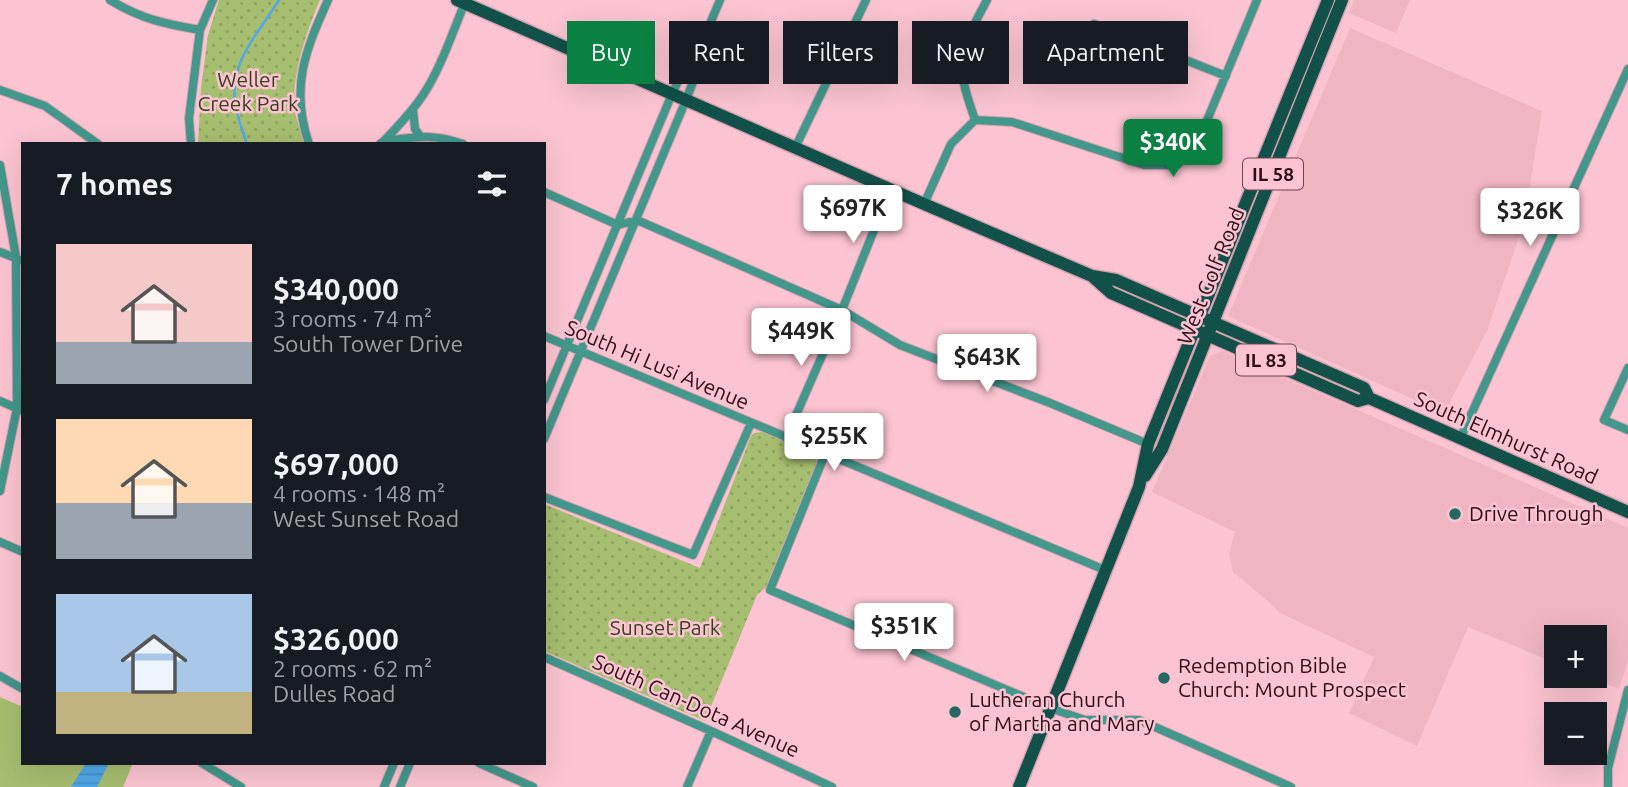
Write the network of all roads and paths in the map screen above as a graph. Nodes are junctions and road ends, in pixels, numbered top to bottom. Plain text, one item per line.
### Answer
1 (110, 0) edge
2 (213, 0) edge
3 (328, 0) edge
4 (720, 0) edge
5 (866, 0) edge
6 (987, 0) edge
7 (1257, 0) edge
8 (1328, 0) edge
9 (462, 1) edge
10 (1342, 3) edge
11 (711, 21) edge
12 (200, 30) junction
13 (1188, 61) edge
14 (1628, 69) edge
15 (1226, 76) junction
16 (677, 84) edge
17 (692, 84) edge
18 (0, 90) edge
19 (672, 94) junction
20 (686, 100) junction
21 (413, 110) junction
22 (975, 120) junction
23 (420, 136) junction
24 (95, 142) edge
25 (191, 142) edge
26 (308, 142) edge
27 (382, 142) edge
28 (458, 142) edge
29 (795, 148) junction
30 (0, 165) edge
31 (890, 190) junction
32 (546, 193) edge
33 (924, 204) junction
34 (637, 220) junction
35 (618, 225) junction
36 (0, 252) edge
37 (19, 259) edge
38 (1092, 276) junction
39 (842, 310) junction
40 (1200, 316) junction
41 (1210, 328) junction
42 (1195, 329) junction
43 (546, 338) edge
44 (566, 345) junction
45 (582, 351) junction
46 (1628, 368) edge
47 (546, 395) edge
48 (0, 401) edge
49 (20, 410) edge
50 (751, 423) junction
51 (1628, 430) edge
52 (546, 434) edge
53 (786, 438) junction
54 (1460, 439) junction
55 (1148, 444) junction
56 (825, 454) junction
57 (1139, 485) junction
58 (0, 491) edge
59 (546, 498) edge
60 (1628, 512) edge
61 (0, 542) edge
62 (21, 551) edge
63 (1105, 570) junction
64 (546, 658) edge
65 (0, 676) edge
66 (21, 688) edge
67 (1628, 690) edge
68 (1050, 708) junction
69 (711, 731) junction
70 (205, 765) edge
71 (393, 765) edge
72 (409, 765) edge
73 (483, 765) edge
74 (241, 787) edge
75 (384, 787) edge
76 (400, 787) edge
77 (533, 787) edge
78 (687, 787) edge
79 (832, 787) edge
80 (1019, 787) edge
81 (1291, 787) edge
82 (1608, 787) edge

1 - 12 street
2 - 12 street
3 - 26 street
4 - 11 street
5 - 29 street
6 - 22 street
7 - 15 street
8 - 10 street
8 - 40 main road, West Golf Road / IL 58
9 - 19 main road, South Elmhurst Road / IL 83
9 - 21 street
10 - 41 main road, West Golf Road / IL 58
12 - 25 street
13 - 15 street
14 - 54 street
15 - 22 street
16 - 19 street
17 - 20 street
18 - 24 street
19 - 20 main road, South Elmhurst Road / IL 83
19 - 35 street
20 - 29 main road, South Elmhurst Road / IL 83
20 - 34 street
21 - 23 street
21 - 27 street
22 - 33 street
23 - 27 street
23 - 28 street
29 - 31 main road, South Elmhurst Road / IL 83
30 - 37 street
31 - 33 main road, South Elmhurst Road / IL 83
31 - 39 street
32 - 35 street
33 - 38 main road, South Elmhurst Road / IL 83
34 - 35 street
34 - 39 street
34 - 45 street
35 - 44 street
36 - 37 street
37 - 49 street
38 - 40 main road, South Elmhurst Road / IL 83
38 - 42 main road, South Elmhurst Road / IL 83
39 - 53 street
39 - 55 street
40 - 41 main road, South Elmhurst Road / IL 83
40 - 42 main road, West Golf Road / IL 58
41 - 42 main road, South Elmhurst Road / IL 83
41 - 54 main road, South Elmhurst Road / IL 83
41 - 57 main road, West Golf Road / IL 58
42 - 55 main road, West Golf Road / IL 58
43 - 44 street, South Hi Lusi Avenue
44 - 45 street, South Hi Lusi Avenue
44 - 47 street
45 - 50 street, South Hi Lusi Avenue
45 - 52 street
46 - 51 street
48 - 49 street
49 - 58 street
50 - 53 street, South Hi Lusi Avenue
50 - 59 street
53 - 56 street, South Hi Lusi Avenue
54 - 60 main road, South Elmhurst Road / IL 83
55 - 57 main road, West Golf Road / IL 58
56 - 63 street, South Hi Lusi Avenue
56 - 68 street
57 - 63 main road, West Golf Road / IL 58
61 - 62 street
63 - 68 main road, West Golf Road / IL 58
64 - 69 street, South Can-Dota Avenue
65 - 66 street
67 - 82 street
68 - 80 main road, West Golf Road / IL 58
68 - 81 street
69 - 78 street
69 - 79 street, South Can-Dota Avenue
70 - 74 street
71 - 75 street
72 - 76 street
73 - 77 street

